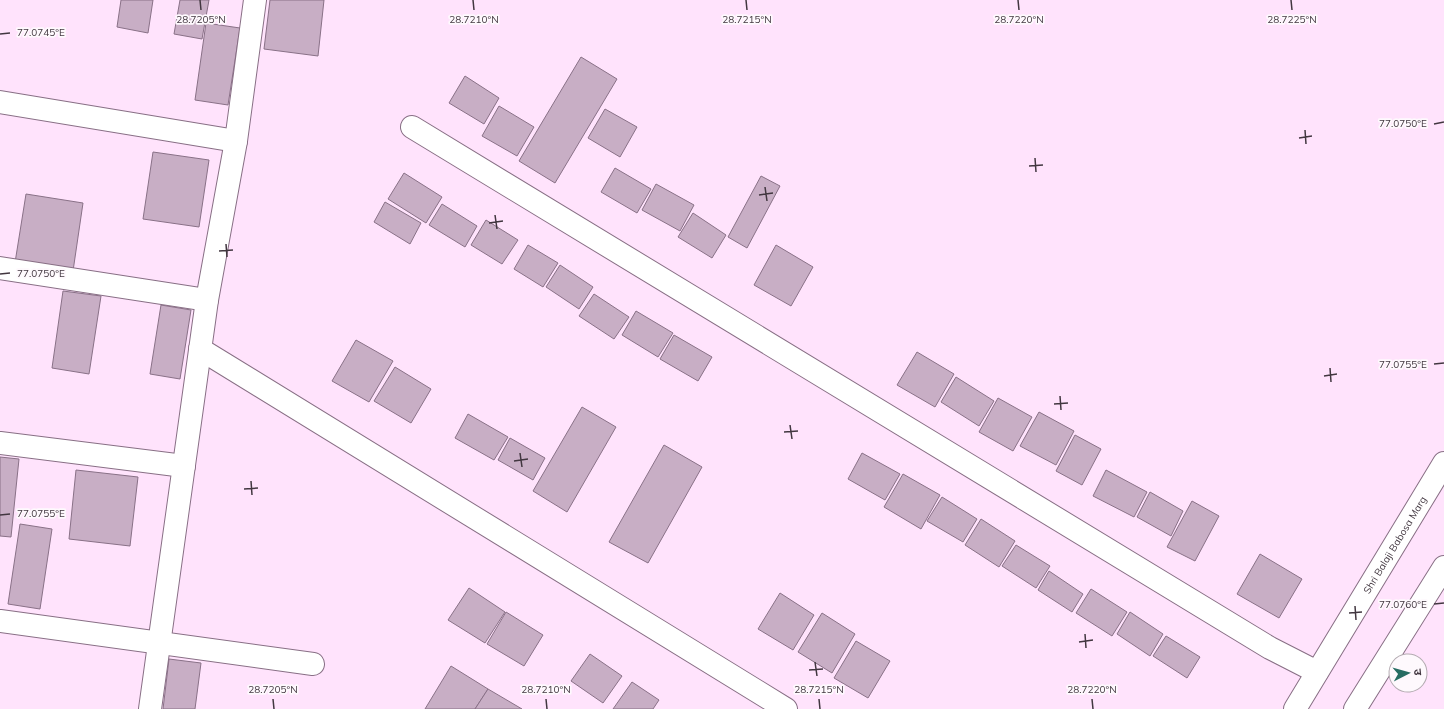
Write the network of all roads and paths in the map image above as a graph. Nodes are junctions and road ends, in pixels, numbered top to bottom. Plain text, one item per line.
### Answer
1 (255, 0) edge
2 (0, 102) edge
3 (412, 127) dead end
4 (236, 141) junction
5 (0, 268) edge
6 (207, 300) junction
7 (200, 349) junction
8 (0, 443) edge
9 (1444, 463) edge
10 (184, 466) junction
11 (1444, 567) edge
12 (0, 621) edge
13 (159, 643) junction
14 (313, 664) dead end
15 (1317, 672) junction
16 (150, 709) edge
17 (786, 709) edge
18 (1295, 709) edge
19 (1356, 709) edge

1 - 4 street
2 - 4 street
3 - 15 street
4 - 6 street
5 - 6 street
6 - 7 street
7 - 10 street
7 - 17 street
8 - 10 street
9 - 15 street, Shri Balaji Babosa Marg
10 - 13 street
11 - 19 street
12 - 13 street
13 - 14 street
13 - 16 street
15 - 18 street, Shri Balaji Babosa Marg

